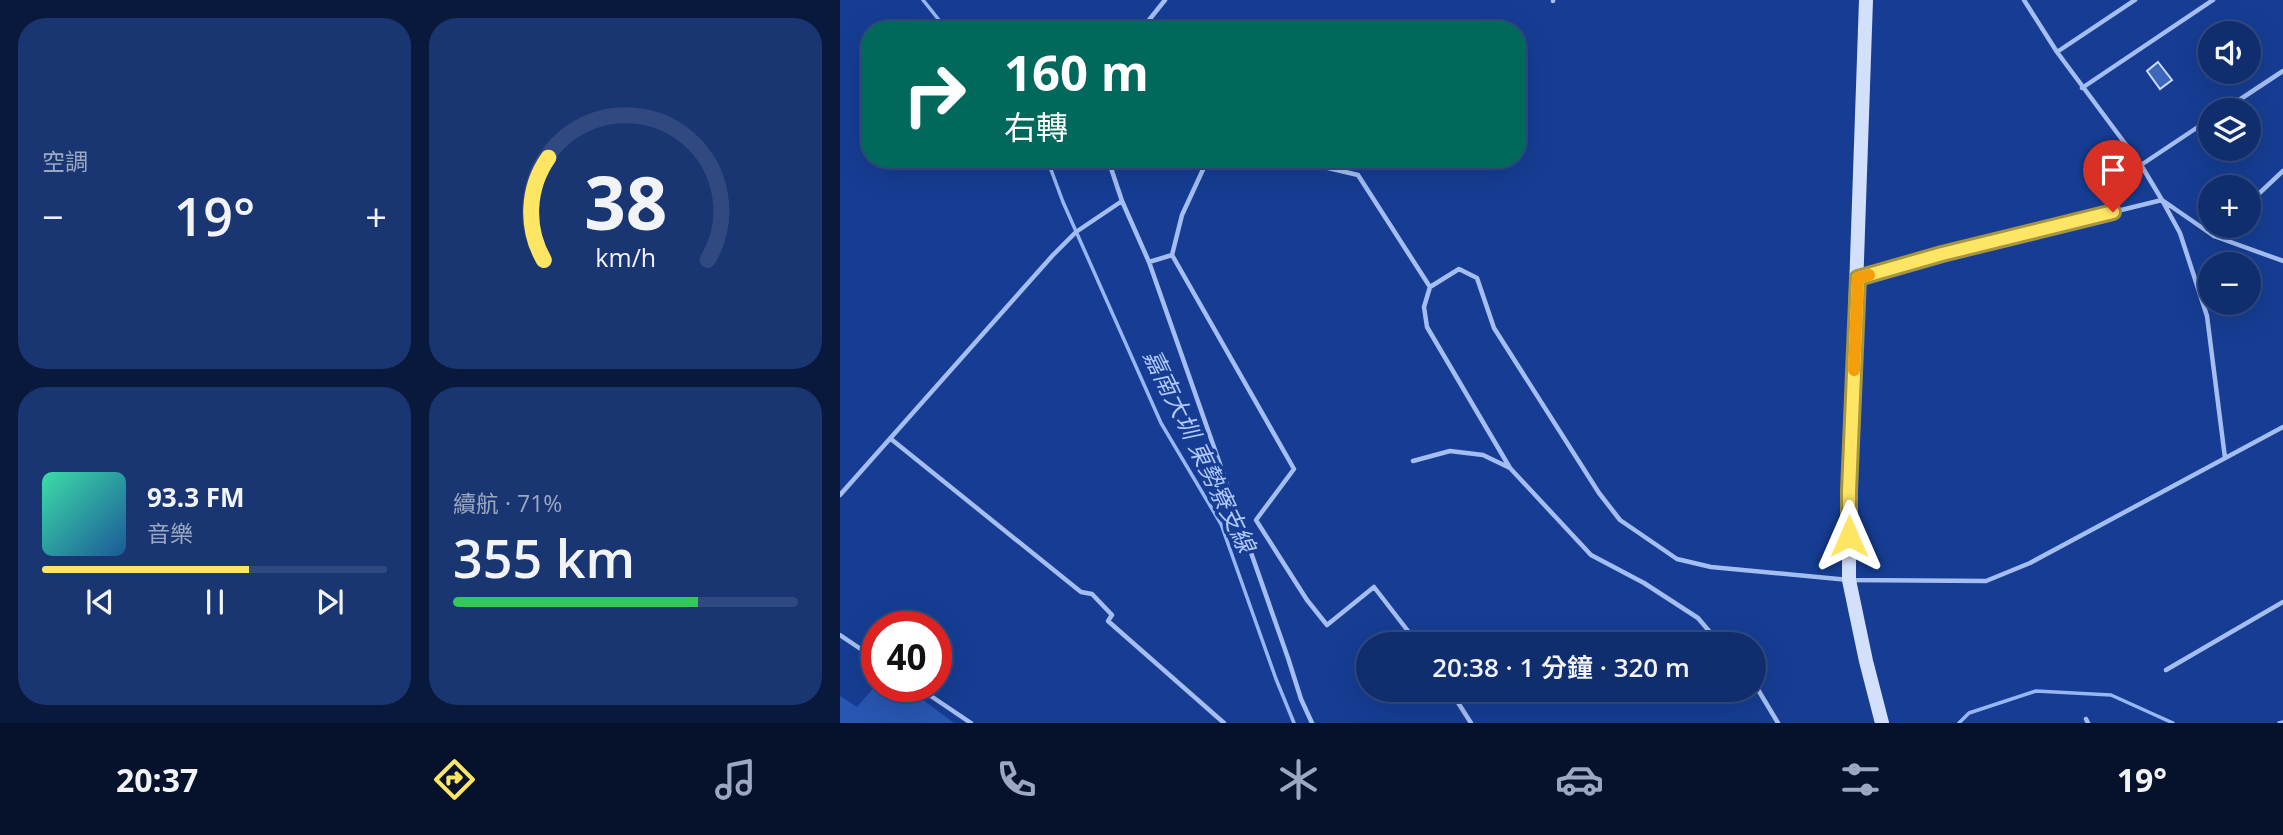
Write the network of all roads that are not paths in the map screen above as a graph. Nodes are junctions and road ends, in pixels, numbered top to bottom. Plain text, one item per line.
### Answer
1 (1165, 0) edge
2 (1866, 0) edge
3 (2024, 0) edge
4 (2135, 0) edge
5 (2213, 0) edge
6 (1148, 21) edge
7 (2057, 52) junction
8 (2283, 71) edge
9 (2082, 88) junction
10 (2242, 98) edge
11 (2198, 127) edge
12 (2141, 165) junction
13 (1111, 168) edge
14 (1204, 168) edge
15 (1328, 168) edge
16 (2283, 171) edge
17 (2261, 192) edge
18 (2162, 200) junction
19 (1122, 201) junction
20 (2198, 225) edge
21 (2220, 238) edge
22 (1172, 255) junction
23 (2283, 261) edge
24 (1149, 262) junction
25 (1858, 278) junction
26 (1430, 287) junction
27 (2283, 428) edge
28 (891, 439) junction
29 (2225, 458) junction
30 (1413, 461) dead end
31 (1510, 468) junction
32 (840, 495) edge
33 (1849, 580) junction
34 (2283, 602) edge
35 (1409, 632) edge
36 (1710, 632) edge
37 (840, 635) edge
38 (861, 649) edge
39 (2166, 670) dead end
40 (940, 702) edge
41 (1458, 702) edge
42 (1765, 702) edge
43 (971, 723) edge
44 (1224, 723) edge
45 (1312, 723) edge
46 (1471, 723) edge
47 (1778, 723) edge
48 (1882, 723) edge

1 - 6 lane
2 - 25 street
3 - 7 lane
4 - 7 lane
5 - 9 lane
7 - 9 lane
8 - 10 lane
9 - 12 lane
11 - 12 lane
12 - 18 lane
13 - 19 lane
14 - 22 lane
15 - 26 lane
16 - 17 lane
18 - 20 lane
18 - 25 lane
18 - 29 lane
19 - 24 lane
19 - 28 lane
21 - 23 lane
22 - 24 lane
22 - 35 lane
24 - 45 lane
25 - 33 street
26 - 31 lane
26 - 33 lane
27 - 29 lane
28 - 32 lane
28 - 44 lane
29 - 33 lane
30 - 31 lane
31 - 36 lane
33 - 48 street
34 - 39 lane
37 - 38 lane
40 - 43 lane
41 - 46 lane
42 - 47 lane

